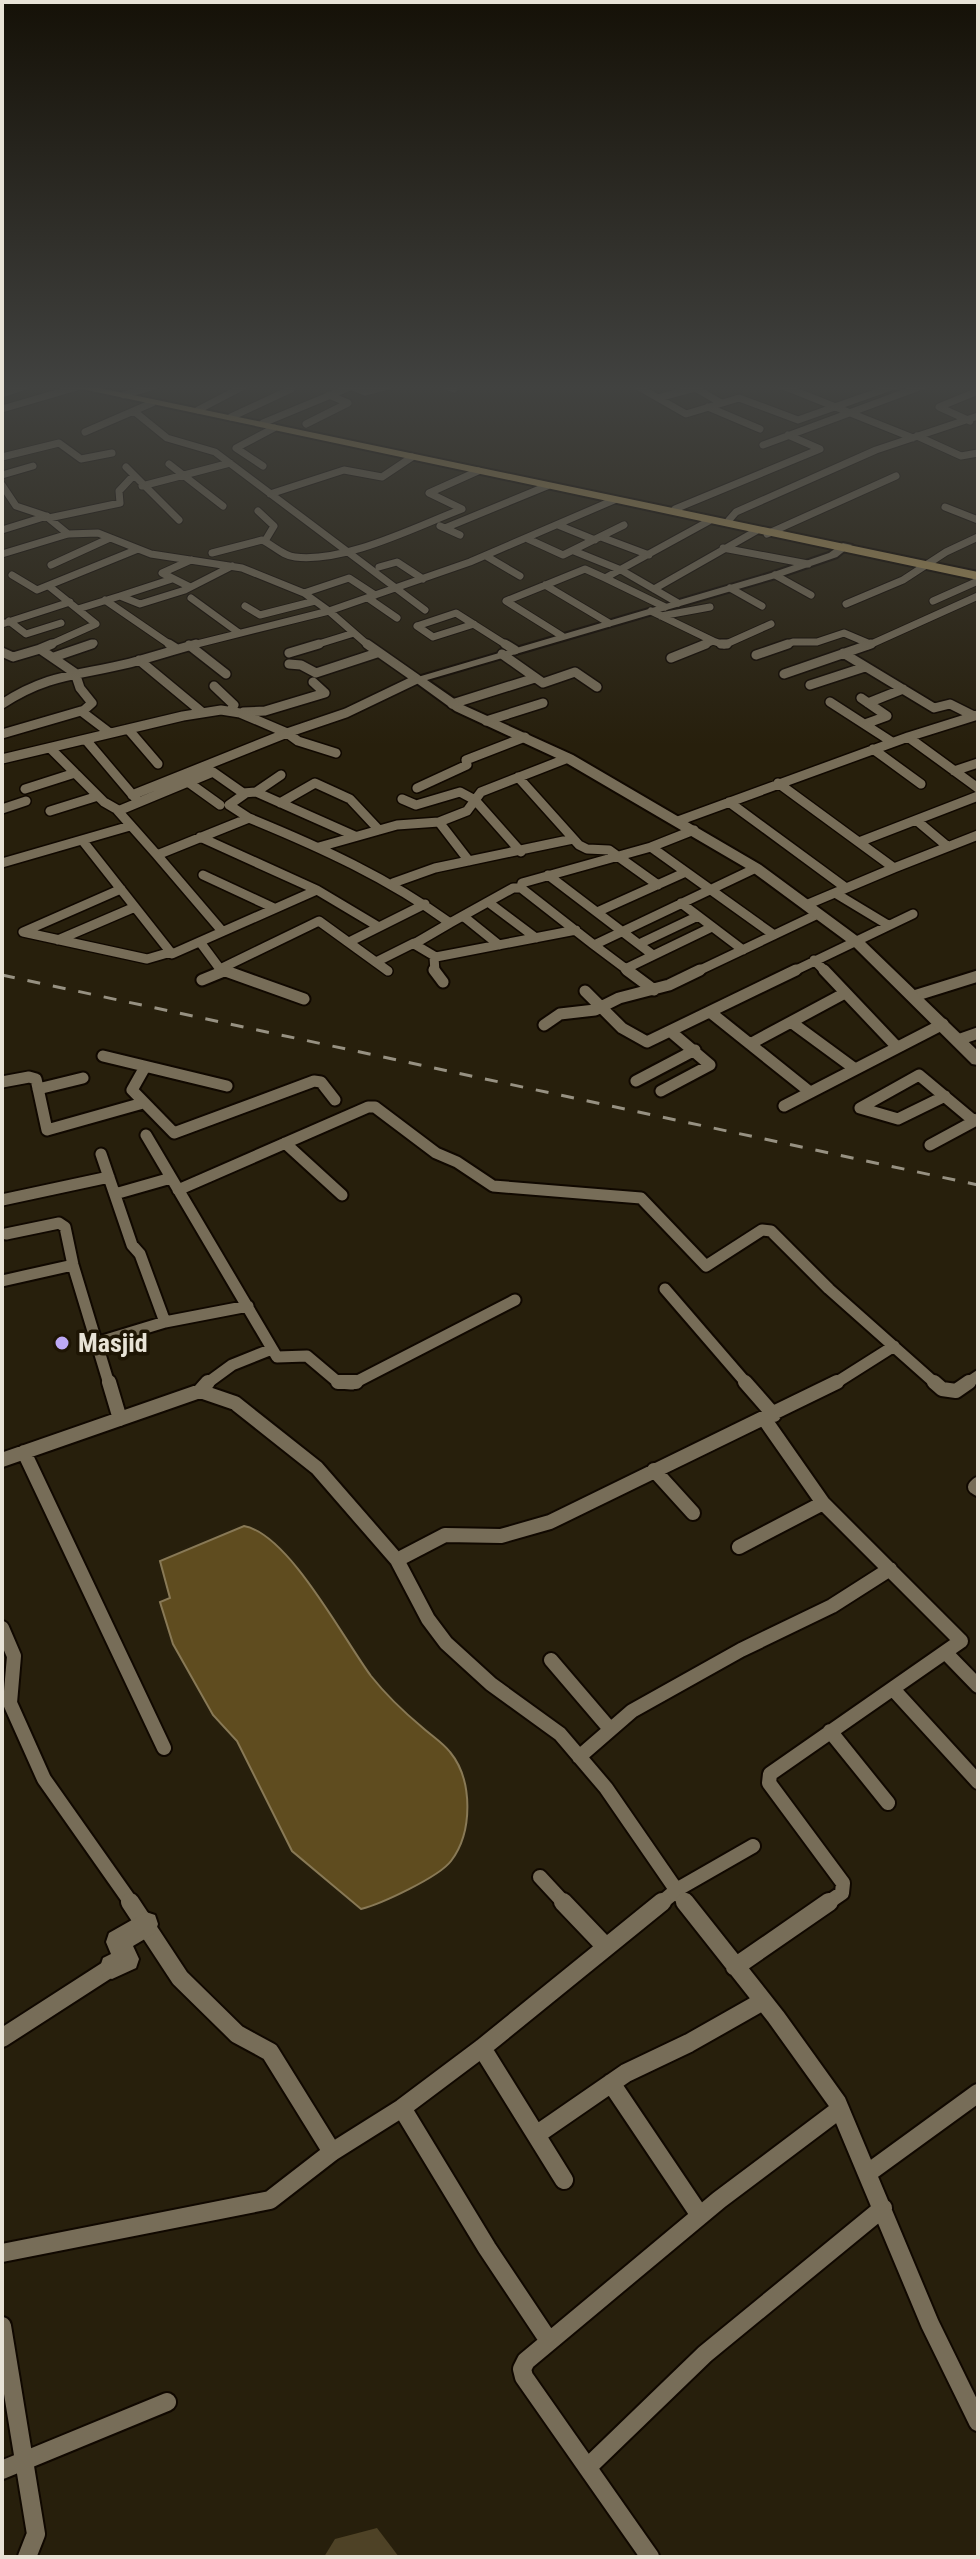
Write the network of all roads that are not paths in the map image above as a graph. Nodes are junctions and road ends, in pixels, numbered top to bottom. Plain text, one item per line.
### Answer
1 (16, 505) edge
2 (110, 505) edge
3 (163, 505) edge
4 (285, 505) edge
5 (455, 505) edge
6 (500, 505) edge
7 (602, 505) edge
8 (639, 505) edge
9 (657, 505) edge
10 (684, 505) edge
11 (751, 505) edge
12 (828, 505) edge
13 (945, 507) dead end
14 (675, 509) junction
15 (258, 511) dead end
16 (453, 512) junction
17 (48, 517) junction
18 (467, 519) junction
19 (179, 520) dead end
20 (729, 520) junction
21 (978, 520) edge
22 (430, 521) junction
23 (709, 521) junction
24 (558, 525) junction
25 (624, 525) dead end
26 (445, 528) junction
27 (2, 530) edge
28 (767, 532) junction
29 (68, 534) junction
30 (460, 535) dead end
31 (978, 537) edge
32 (110, 538) junction
33 (528, 539) junction
34 (598, 539) junction
35 (265, 541) junction
36 (846, 547) junction
37 (723, 548) junction
38 (138, 549) junction
39 (345, 550) junction
40 (574, 551) junction
41 (212, 553) dead end
42 (2, 554) edge
43 (649, 555) junction
44 (486, 556) junction
45 (194, 559) junction
46 (808, 564) junction
47 (930, 564) junction
48 (51, 565) dead end
49 (232, 566) junction
50 (379, 567) dead end
51 (621, 570) junction
52 (12, 575) dead end
53 (775, 575) junction
54 (520, 576) dead end
55 (978, 576) edge
56 (605, 578) junction
57 (172, 579) junction
58 (423, 579) junction
59 (545, 585) junction
60 (50, 587) junction
61 (190, 587) junction
62 (143, 588) junction
63 (397, 588) junction
64 (730, 588) junction
65 (654, 589) junction
66 (304, 593) junction
67 (811, 595) dead end
68 (120, 596) junction
69 (978, 596) edge
70 (371, 597) junction
71 (159, 598) junction
72 (191, 598) dead end
73 (105, 600) junction
74 (315, 601) junction
75 (933, 601) dead end
76 (70, 602) junction
77 (846, 604) dead end
78 (245, 606) dead end
79 (762, 606) dead end
80 (710, 607) dead end
81 (78, 609) junction
82 (664, 609) junction
83 (44, 610) junction
84 (425, 610) dead end
85 (329, 611) junction
86 (397, 618) dead end
87 (6, 622) edge
88 (61, 623) junction
89 (609, 623) junction
90 (474, 624) junction
91 (771, 624) dead end
92 (75, 633) junction
93 (239, 633) junction
94 (354, 633) junction
95 (562, 636) junction
96 (713, 641) junction
97 (94, 643) dead end
98 (870, 644) junction
99 (189, 645) junction
100 (40, 649) junction
101 (177, 649) junction
102 (2, 652) edge
103 (508, 652) junction
104 (289, 653) dead end
105 (377, 653) junction
106 (843, 653) junction
107 (756, 655) dead end
108 (54, 657) junction
109 (671, 658) dead end
110 (139, 660) junction
111 (289, 664) dead end
112 (865, 667) junction
113 (75, 673) junction
114 (226, 674) dead end
115 (784, 674) dead end
116 (535, 678) junction
117 (417, 679) junction
118 (313, 682) dead end
119 (810, 685) dead end
120 (214, 686) dead end
121 (597, 687) dead end
122 (903, 689) junction
123 (830, 702) dead end
124 (543, 703) dead end
125 (2, 704) edge
126 (452, 704) junction
127 (83, 711) junction
128 (235, 712) junction
129 (203, 713) junction
130 (976, 716) edge
131 (486, 721) junction
132 (865, 724) junction
133 (128, 729) junction
134 (110, 733) junction
135 (287, 733) junction
136 (2, 734) edge
137 (525, 737) junction
138 (908, 737) junction
139 (86, 740) junction
140 (892, 742) junction
141 (50, 748) junction
142 (873, 749) junction
143 (336, 753) dead end
144 (568, 758) junction
145 (2, 759) edge
146 (978, 763) edge
147 (158, 764) dead end
148 (954, 771) junction
149 (75, 773) junction
150 (281, 775) dead end
151 (518, 777) junction
152 (189, 782) junction
153 (778, 783) junction
154 (921, 784) dead end
155 (417, 788) dead end
156 (978, 788) edge
157 (25, 789) dead end
158 (251, 793) junction
159 (98, 796) junction
160 (978, 796) edge
161 (135, 798) junction
162 (402, 799) dead end
163 (475, 800) junction
164 (26, 801) dead end
165 (729, 802) junction
166 (280, 803) junction
167 (220, 805) dead end
168 (2, 809) edge
169 (118, 810) junction
170 (50, 811) dead end
171 (249, 818) junction
172 (916, 820) junction
173 (678, 821) junction
174 (439, 822) junction
175 (130, 826) junction
176 (379, 830) junction
177 (694, 830) junction
178 (978, 835) edge
179 (355, 836) junction
180 (200, 837) junction
181 (573, 839) junction
182 (82, 840) junction
183 (859, 842) junction
184 (947, 846) junction
185 (319, 847) junction
186 (651, 847) junction
187 (521, 852) junction
188 (157, 855) junction
189 (618, 856) junction
190 (469, 861) junction
191 (2, 863) edge
192 (756, 868) junction
193 (894, 868) junction
194 (686, 872) junction
195 (203, 875) dead end
196 (548, 875) junction
197 (393, 883) junction
198 (658, 885) junction
199 (521, 888) junction
200 (846, 888) junction
201 (121, 889) junction
202 (711, 889) junction
203 (317, 890) junction
204 (835, 893) junction
205 (488, 902) junction
206 (681, 903) junction
207 (425, 904) junction
208 (806, 905) junction
209 (135, 907) junction
210 (274, 908) junction
211 (597, 912) junction
212 (818, 914) junction
213 (913, 914) dead end
214 (463, 916) junction
215 (698, 916) junction
216 (450, 923) junction
217 (888, 925) junction
218 (379, 927) junction
219 (712, 927) junction
220 (576, 930) junction
221 (222, 931) junction
222 (622, 931) junction
223 (774, 935) junction
224 (536, 938) junction
225 (58, 940) junction
226 (854, 940) junction
227 (200, 942) junction
228 (349, 942) junction
229 (414, 943) junction
230 (639, 944) junction
231 (499, 945) junction
232 (594, 945) junction
233 (743, 950) junction
234 (171, 952) junction
235 (653, 955) junction
236 (434, 957) junction
237 (814, 960) junction
238 (376, 962) junction
239 (625, 969) junction
240 (222, 970) junction
241 (388, 971) dead end
242 (978, 976) edge
243 (202, 980) dead end
244 (443, 982) dead end
245 (654, 990) junction
246 (585, 991) dead end
247 (845, 993) junction
248 (914, 996) junction
249 (304, 999) dead end
250 (603, 1006) junction
251 (710, 1012) junction
252 (791, 1022) junction
253 (943, 1024) junction
254 (544, 1025) dead end
255 (670, 1031) junction
256 (978, 1033) edge
257 (958, 1040) junction
258 (750, 1044) junction
259 (897, 1047) junction
260 (695, 1050) junction
261 (103, 1056) dead end
262 (978, 1060) edge
263 (145, 1067) junction
264 (855, 1069) junction
265 (83, 1078) dead end
266 (636, 1081) dead end
267 (2, 1082) edge
268 (227, 1086) dead end
269 (38, 1089) junction
270 (661, 1091) dead end
271 (810, 1092) junction
272 (945, 1096) junction
273 (335, 1100) dead end
274 (143, 1103) junction
275 (784, 1106) dead end
276 (976, 1120) edge
277 (146, 1135) dead end
278 (285, 1143) junction
279 (930, 1145) dead end
280 (101, 1154) dead end
281 (109, 1177) junction
282 (171, 1178) junction
283 (178, 1190) junction
284 (115, 1194) junction
285 (342, 1195) dead end
286 (2, 1200) edge
287 (6, 1234) dead end
288 (73, 1265) junction
289 (2, 1281) edge
290 (665, 1289) dead end
291 (515, 1300) dead end
292 (248, 1306) junction
293 (165, 1322) junction
294 (96, 1343) junction
295 (894, 1346) junction
296 (272, 1349) junction
297 (978, 1376) edge
298 (200, 1391) junction
299 (770, 1418) junction
300 (120, 1419) junction
301 (24, 1452) junction
302 (2, 1460) edge
303 (654, 1470) junction
304 (823, 1503) junction
305 (693, 1513) dead end
306 (739, 1547) dead end
307 (397, 1560) junction
308 (890, 1569) junction
309 (2, 1628) edge
310 (946, 1653) junction
311 (551, 1660) dead end
312 (978, 1686) edge
313 (893, 1689) junction
314 (610, 1729) junction
315 (830, 1731) junction
316 (164, 1748) dead end
317 (579, 1757) junction
318 (978, 1782) edge
319 (888, 1803) dead end
320 (753, 1846) dead end
321 (540, 1877) dead end
322 (678, 1889) junction
323 (146, 1924) junction
324 (606, 1947) junction
325 (112, 1967) joint
326 (735, 1967) junction
327 (763, 2001) junction
328 (2, 2038) edge
329 (482, 2048) junction
330 (611, 2083) junction
331 (978, 2093) edge
332 (402, 2108) junction
333 (840, 2109) junction
334 (536, 2135) junction
335 (332, 2152) junction
336 (868, 2173) junction
337 (564, 2180) dead end
338 (883, 2208) junction
339 (699, 2214) junction
340 (2, 2253) edge
341 (2, 2326) edge
342 (549, 2341) junction
343 (167, 2402) dead end
344 (978, 2422) edge
345 (23, 2461) junction
346 (589, 2466) junction
347 (2, 2470) edge
348 (27, 2557) edge
349 (650, 2557) edge

1 - 17 street
2 - 17 street
3 - 19 street
4 - 39 street
5 - 16 street
6 - 18 street
7 - 24 street
8 - 23 main road
9 - 14 main road
10 - 14 street
11 - 20 street
12 - 28 street
13 - 21 street
14 - 20 main road
15 - 35 street
16 - 18 street
16 - 22 street
17 - 27 street
17 - 29 street
18 - 26 street
20 - 28 main road
22 - 26 street
22 - 39 street
23 - 28 main road
23 - 43 street
24 - 33 street
24 - 34 street
25 - 34 street
26 - 30 street
28 - 36 main road
28 - 37 street
29 - 32 street
29 - 42 street
31 - 47 street
32 - 38 street
32 - 48 street
33 - 40 street
33 - 44 street
34 - 40 street
34 - 43 street
35 - 39 street
35 - 41 street
36 - 46 street
36 - 47 main road
37 - 46 street
37 - 65 street
38 - 45 street
38 - 60 street
39 - 63 street
40 - 51 street
43 - 51 street
44 - 54 street
44 - 58 street
45 - 49 street
45 - 57 street
46 - 53 street
47 - 55 main road
47 - 77 street
49 - 61 street
49 - 66 street
50 - 58 street
51 - 56 street
51 - 65 street
52 - 60 street
53 - 64 street
53 - 67 street
55 - 75 street
56 - 59 street
56 - 82 street
57 - 61 street
57 - 62 street
58 - 63 street
59 - 89 street
59 - 95 street
60 - 76 street
61 - 71 street
62 - 68 street
62 - 71 street
63 - 70 street
63 - 84 street
64 - 79 street
64 - 82 street
65 - 82 street
66 - 70 street
66 - 74 street
68 - 71 street
68 - 73 street
69 - 98 street
70 - 85 street
70 - 86 street
72 - 93 street
73 - 81 street
73 - 101 street
74 - 78 street
74 - 85 street
76 - 81 street
76 - 83 street
80 - 82 street
81 - 92 street
82 - 89 street
82 - 96 street
83 - 87 street
83 - 88 street
85 - 93 street
85 - 94 street
87 - 88 street
88 - 92 street
89 - 95 street
90 - 90 street
90 - 103 street
91 - 96 street
92 - 100 street
93 - 99 street
94 - 104 street
94 - 105 street
95 - 103 street
96 - 109 street
97 - 108 street
98 - 106 street
98 - 107 street
99 - 101 street
99 - 114 street
100 - 102 street
100 - 108 street
101 - 110 street
103 - 116 street
103 - 117 street
105 - 111 street
105 - 117 street
106 - 112 street
106 - 115 street
108 - 113 street
110 - 113 street
110 - 129 street
112 - 119 street
112 - 122 street
113 - 125 street
113 - 127 street
116 - 121 street
116 - 126 street
117 - 126 street
117 - 135 street
118 - 128 street
120 - 128 street
122 - 130 street
122 - 132 street
123 - 132 street
124 - 131 street
126 - 131 street
127 - 134 street
127 - 136 street
128 - 129 street
128 - 135 street
129 - 133 street
130 - 138 street
131 - 137 street
132 - 140 street
133 - 134 street
133 - 147 street
134 - 139 street
135 - 143 street
135 - 161 street
137 - 144 street
137 - 155 street
138 - 140 street
138 - 148 street
139 - 141 street
139 - 161 street
140 - 142 street
141 - 145 street
141 - 149 street
142 - 153 street
142 - 154 street
144 - 151 street
144 - 173 street
146 - 148 street
148 - 156 street
149 - 157 street
149 - 159 street
150 - 158 street
151 - 163 street
151 - 181 street
152 - 158 street
152 - 161 street
152 - 167 street
153 - 165 street
153 - 183 street
158 - 166 street
158 - 171 street
159 - 169 street
159 - 170 street
160 - 172 street
161 - 169 street
162 - 163 street
163 - 174 street
163 - 187 street
164 - 168 street
165 - 173 street
165 - 200 street
166 - 176 street
166 - 179 street
169 - 175 street
171 - 180 street
171 - 185 street
172 - 183 street
172 - 184 street
173 - 177 street
174 - 176 street
174 - 190 street
175 - 182 street
175 - 188 street
176 - 179 street
177 - 186 street
177 - 192 street
178 - 184 street
179 - 185 street
180 - 188 street
180 - 203 street
181 - 187 street
181 - 189 street
182 - 191 street
182 - 201 street
183 - 193 street
184 - 193 street
185 - 197 street
186 - 189 street
186 - 194 street
187 - 190 street
188 - 221 street
189 - 196 street
189 - 198 street
190 - 197 street
192 - 202 street
192 - 208 street
193 - 200 street
194 - 198 street
194 - 202 street
195 - 210 street
196 - 199 street
196 - 211 street
197 - 207 street
198 - 211 street
199 - 205 street
199 - 220 street
200 - 204 street
201 - 209 street
201 - 225 street
202 - 206 street
202 - 223 street
203 - 210 street
203 - 218 street
204 - 208 street
204 - 217 street
205 - 214 street
205 - 224 street
206 - 215 street
206 - 222 street
207 - 216 street
207 - 218 street
208 - 212 street
209 - 225 street
209 - 234 street
210 - 221 street
211 - 222 street
212 - 223 street
212 - 226 street
213 - 217 street
214 - 216 street
214 - 231 street
215 - 219 street
215 - 230 street
216 - 229 street
217 - 226 street
218 - 228 street
219 - 233 street
219 - 235 street
220 - 224 street
220 - 232 street
221 - 227 street
222 - 230 street
222 - 232 street
223 - 233 street
224 - 231 street
225 - 234 street
226 - 237 street
226 - 248 street
227 - 234 street
227 - 240 street
228 - 238 street
228 - 240 street
229 - 236 street
229 - 238 street
230 - 235 street
231 - 236 street
232 - 239 street
233 - 245 street
235 - 239 street
236 - 244 street
237 - 247 street
237 - 251 street
238 - 241 street
239 - 245 street
240 - 243 street
240 - 249 street
242 - 248 street
245 - 250 street
246 - 250 street
247 - 252 street
247 - 259 street
248 - 253 street
250 - 254 street
250 - 255 street
251 - 255 street
251 - 258 street
252 - 258 street
252 - 264 street
253 - 257 street
253 - 259 street
255 - 260 street
256 - 257 street
257 - 262 street
258 - 271 street
259 - 264 street
260 - 266 street
260 - 270 street
261 - 263 street
263 - 268 street
263 - 274 street
264 - 271 street
265 - 269 street
267 - 269 street
269 - 274 street
271 - 275 street
272 - 272 street
272 - 276 street
273 - 274 street
276 - 279 street
277 - 282 street
278 - 283 street
278 - 285 street
278 - 295 street
280 - 281 street
281 - 284 street
281 - 286 street
282 - 283 street
282 - 284 street
283 - 292 street
284 - 293 street
287 - 288 street
288 - 289 street
288 - 294 street
290 - 299 street
291 - 296 street
292 - 293 street
292 - 296 street
293 - 294 street
294 - 300 street
295 - 297 street
295 - 299 street
296 - 298 street
298 - 300 street
298 - 307 street
299 - 303 street
299 - 304 street
300 - 301 street
301 - 302 street
301 - 316 street
303 - 305 street
303 - 307 street
304 - 306 street
304 - 308 street
307 - 317 street
308 - 310 street
308 - 314 street
309 - 323 street
310 - 312 street
310 - 313 street
311 - 314 street
313 - 315 street
313 - 318 street
314 - 317 street
315 - 319 street
315 - 326 street
317 - 322 street
320 - 322 street
321 - 324 street
322 - 324 street
322 - 326 street
323 - 325 street
323 - 335 street
324 - 329 street
325 - 328 street
326 - 327 street
327 - 330 street
327 - 333 street
329 - 332 street
329 - 334 street
330 - 334 street
330 - 339 street
331 - 336 street
332 - 335 street
332 - 342 street
333 - 336 street
333 - 339 street
334 - 337 street
335 - 340 street
336 - 338 street
338 - 344 street
338 - 346 street
339 - 342 street
341 - 345 street
342 - 346 street
343 - 345 street
345 - 347 street
345 - 348 street
346 - 349 street

